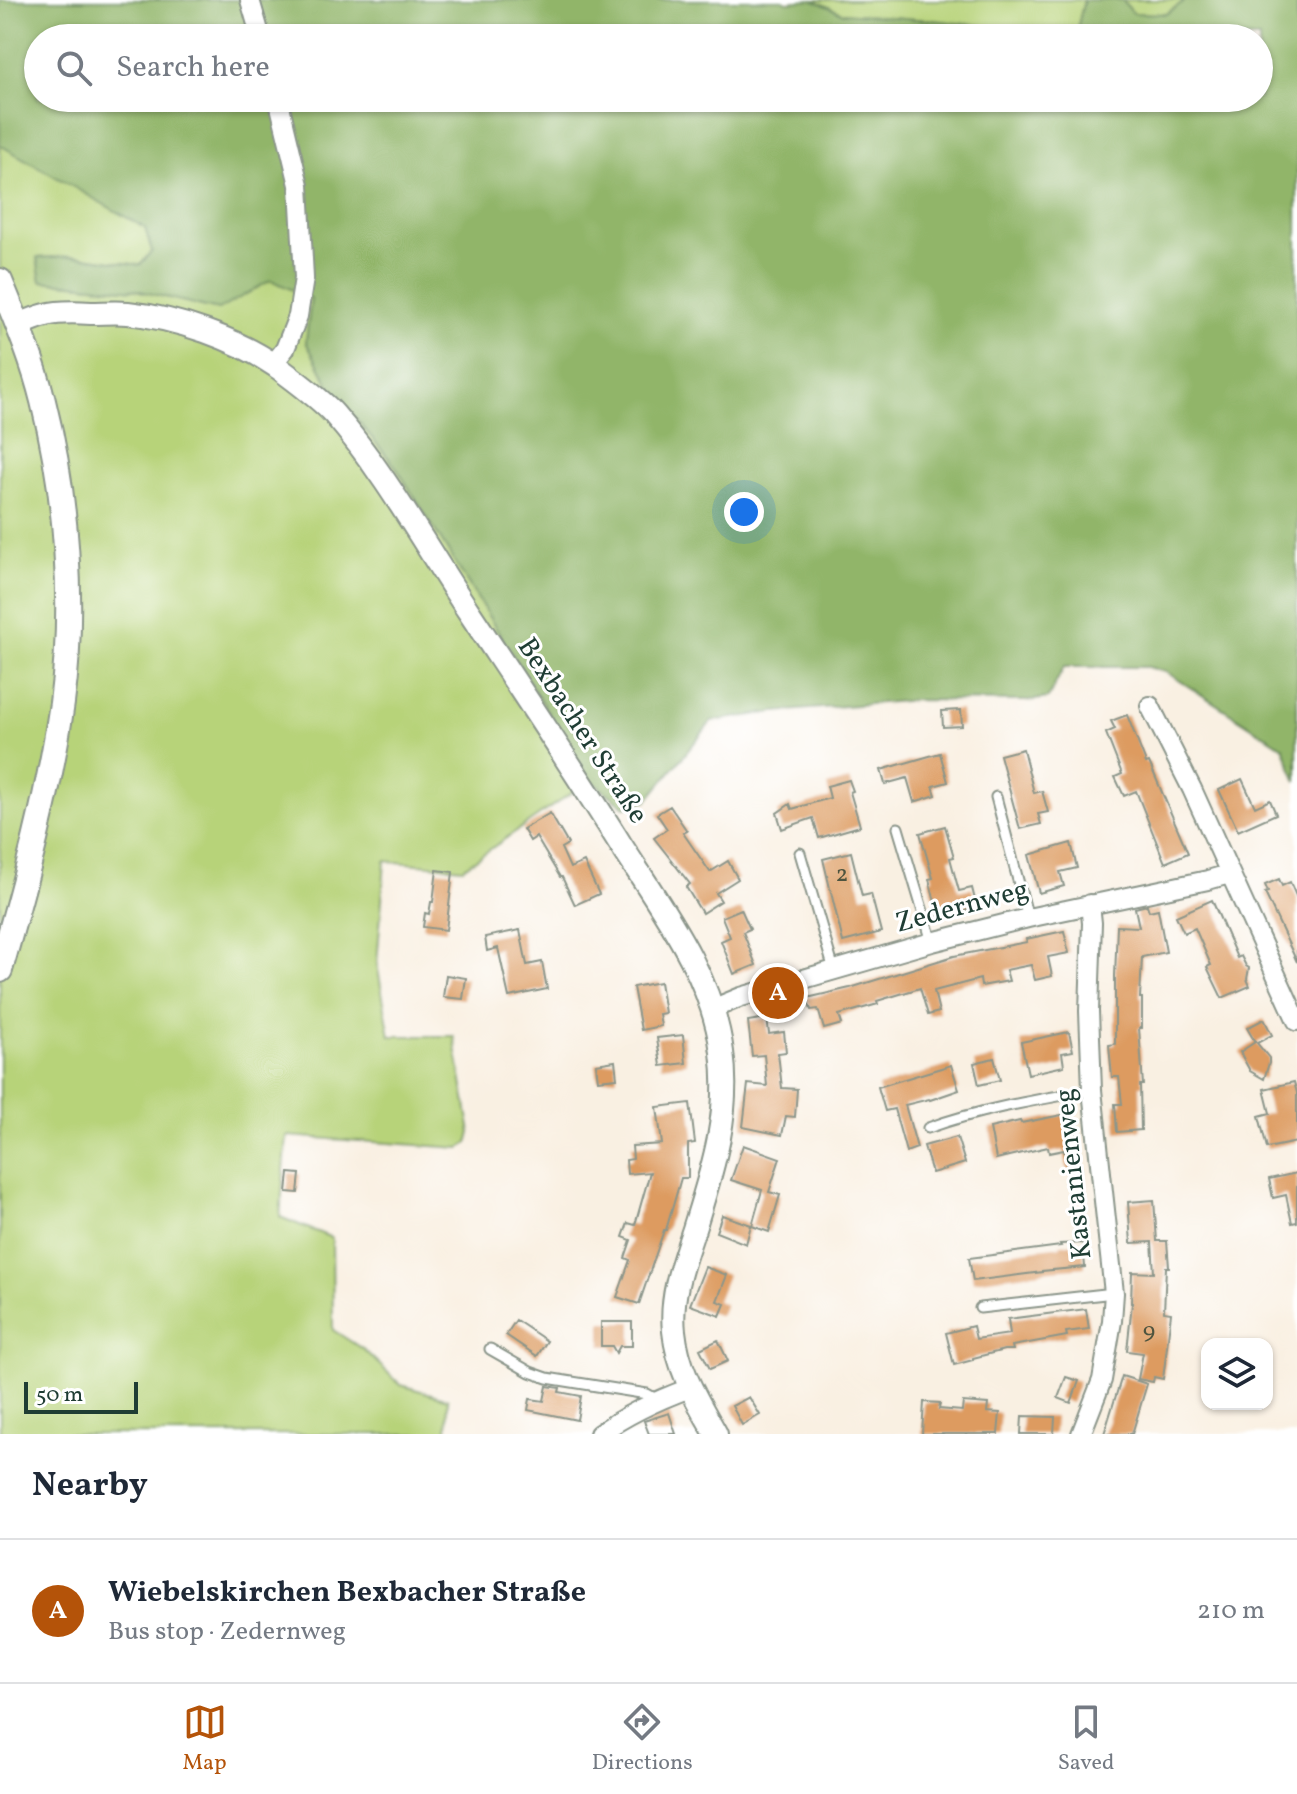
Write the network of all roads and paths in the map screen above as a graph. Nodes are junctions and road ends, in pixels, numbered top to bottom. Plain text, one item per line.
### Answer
1 (250, 0) edge
2 (257, 24) edge
3 (281, 112) edge
4 (0, 281) edge
5 (18, 325) junction
6 (273, 364) junction
7 (1150, 706) dead end
8 (996, 797) dead end
9 (898, 828) dead end
10 (800, 853) dead end
11 (1229, 874) junction
12 (1090, 904) junction
13 (1028, 918) junction
14 (932, 942) junction
15 (0, 970) edge
16 (834, 970) junction
17 (712, 1009) junction
18 (1297, 1021) edge
19 (1092, 1090) junction
20 (928, 1128) dead end
21 (1114, 1293) junction
22 (980, 1308) dead end
23 (490, 1349) dead end
24 (690, 1388) junction
25 (658, 1400) junction
26 (599, 1434) edge
27 (716, 1434) edge
28 (1081, 1434) edge

1 - 2 street
3 - 6 street
4 - 5 main road
5 - 6 street, Bexbacher Straße
5 - 15 main road
6 - 17 street, Bexbacher Straße
7 - 11 street
8 - 13 lane
9 - 14 lane
10 - 16 lane
11 - 12 street, Zedernweg
11 - 18 street
12 - 13 street, Zedernweg
12 - 19 street, Kastanienweg
13 - 14 street, Zedernweg
14 - 16 street, Zedernweg
16 - 17 street, Zedernweg
17 - 24 street, Bexbacher Straße
19 - 20 lane
19 - 21 street, Kastanienweg
21 - 22 lane
21 - 28 street, Kastanienweg
23 - 25 lane
24 - 25 street
24 - 27 street, Bexbacher Straße
25 - 26 street

